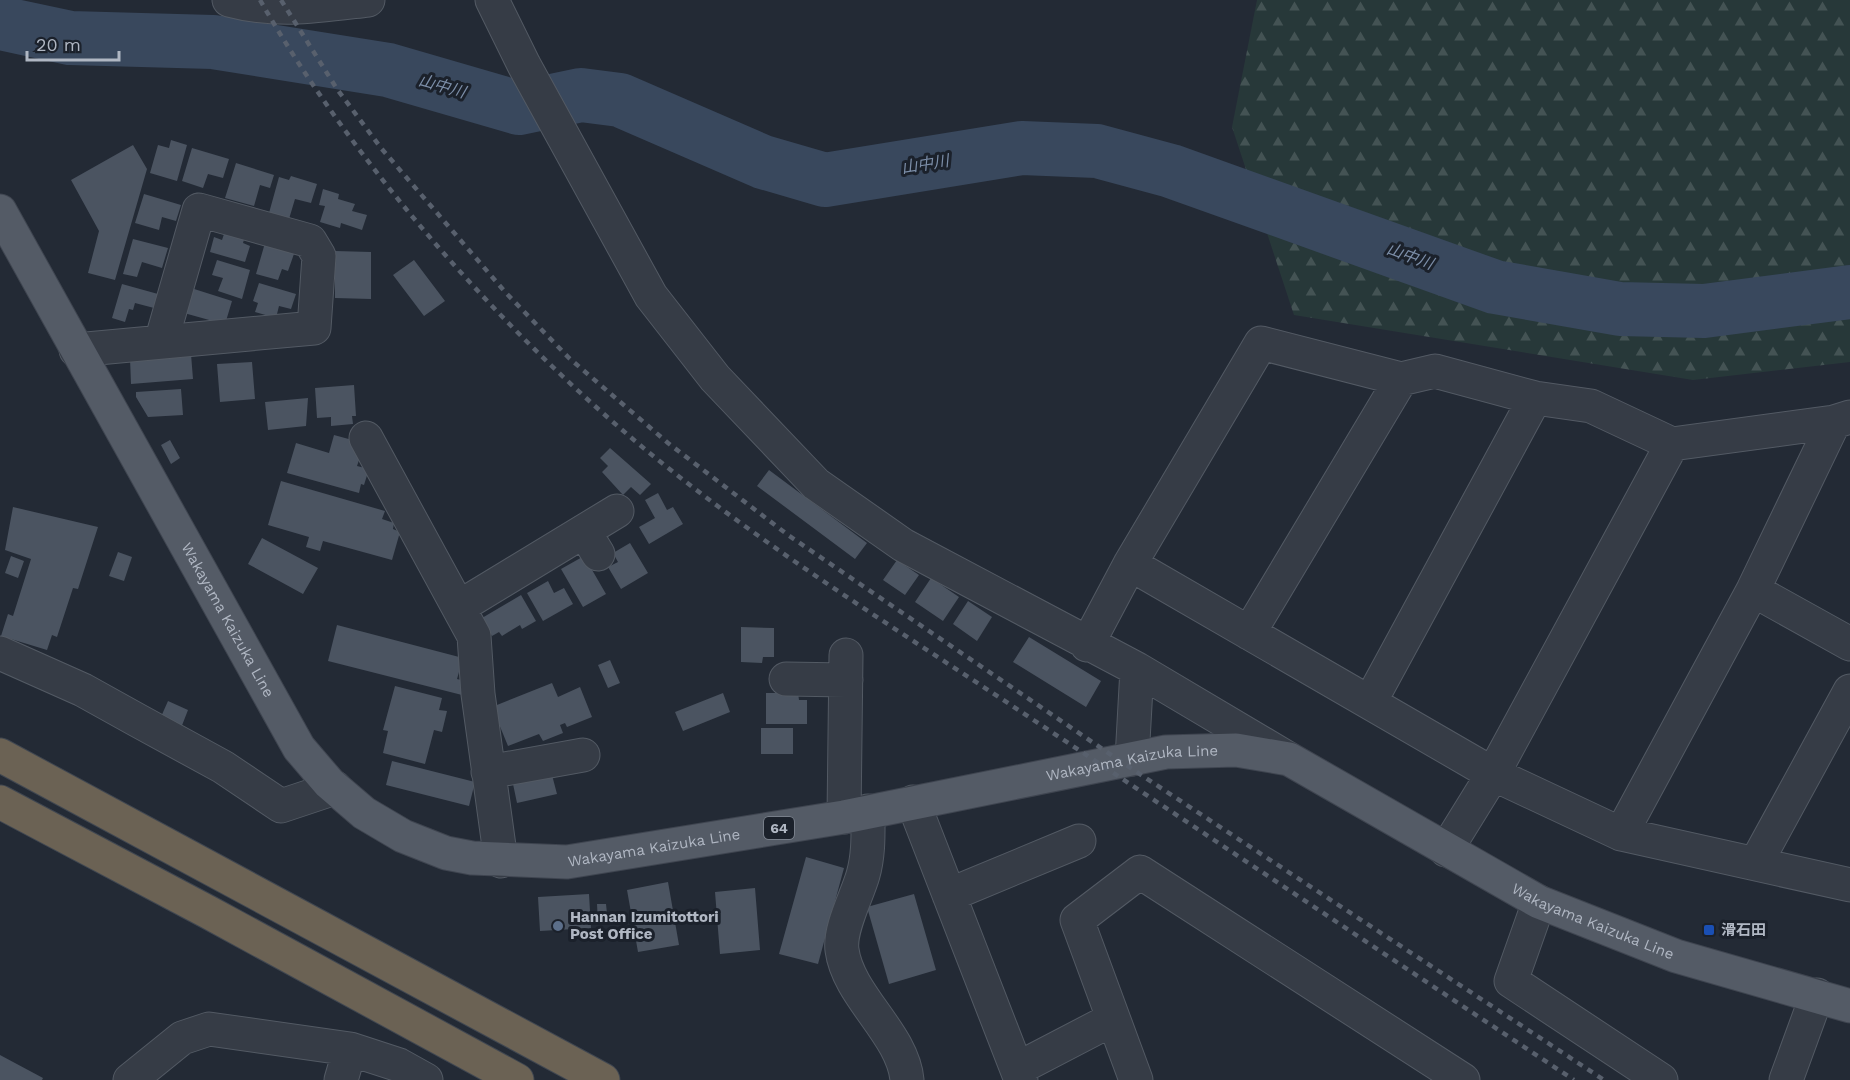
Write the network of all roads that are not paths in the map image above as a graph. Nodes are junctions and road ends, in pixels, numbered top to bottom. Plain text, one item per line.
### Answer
1 (229, 0) edge
2 (368, 0) edge
3 (496, 1) edge
4 (0, 212) edge
5 (161, 342) junction
6 (76, 350) junction
7 (1401, 379) junction
8 (1535, 398) junction
9 (1842, 419) edge
10 (366, 438) dead end
11 (1672, 444) junction
12 (617, 511) dead end
13 (1130, 564) junction
14 (1753, 590) junction
15 (459, 607) junction
16 (1250, 633) junction
17 (1850, 644) edge
18 (1087, 645) junction
19 (0, 653) edge
20 (1137, 669) junction
21 (786, 679) dead end
22 (1850, 691) edge
23 (1370, 702) junction
24 (0, 755) edge
25 (583, 755) dead end
26 (1132, 759) junction
27 (1289, 759) junction
28 (488, 772) junction
29 (1493, 774) junction
30 (335, 788) junction
31 (0, 802) edge
32 (913, 802) junction
33 (856, 814) junction
34 (1622, 834) junction
35 (1079, 841) dead end
36 (1446, 850) junction
37 (501, 861) junction
38 (1756, 863) junction
39 (1850, 885) edge
40 (949, 895) junction
41 (1539, 902) junction
42 (1817, 995) junction
43 (1850, 1006) edge
44 (1113, 1019) junction
45 (350, 1049) junction
46 (1019, 1074) edge
47 (130, 1080) edge
48 (341, 1080) edge
49 (426, 1080) edge
50 (517, 1080) edge
51 (603, 1080) edge
52 (907, 1080) edge
53 (1136, 1080) edge
54 (1463, 1080) edge
55 (1661, 1080) edge
56 (1786, 1080) edge

1 - 2 street
3 - 18 street
4 - 6 main road, Wakayama Kaizuka Line / 64
5 - 5 street
5 - 6 street
6 - 30 main road, Wakayama Kaizuka Line / 64
7 - 8 street
7 - 13 street
7 - 16 street
8 - 11 street
8 - 23 street
9 - 11 street
9 - 14 street
10 - 15 street
11 - 29 street
12 - 15 street
13 - 16 street
13 - 18 street
14 - 17 street
14 - 34 street
15 - 28 street
16 - 23 street
18 - 20 street
19 - 30 street
20 - 26 street
20 - 27 street
21 - 33 street
22 - 38 street
23 - 29 street
24 - 51 highway
25 - 28 street
26 - 27 main road, Wakayama Kaizuka Line / 64
26 - 32 main road, Wakayama Kaizuka Line / 64
27 - 36 main road, Wakayama Kaizuka Line / 64
28 - 37 street
29 - 34 street
29 - 36 street
30 - 37 main road, Wakayama Kaizuka Line / 64
31 - 50 highway
32 - 33 main road, Wakayama Kaizuka Line / 64
32 - 40 street
33 - 37 main road, Wakayama Kaizuka Line / 64
33 - 52 street
34 - 38 street
35 - 40 street
36 - 41 main road, Wakayama Kaizuka Line / 64
38 - 39 street
40 - 46 street
41 - 42 main road, Wakayama Kaizuka Line / 64
41 - 55 street
42 - 43 main road, Wakayama Kaizuka Line / 64
42 - 56 street
44 - 46 street
44 - 53 street
44 - 54 street
45 - 47 street
45 - 48 street
45 - 49 street

